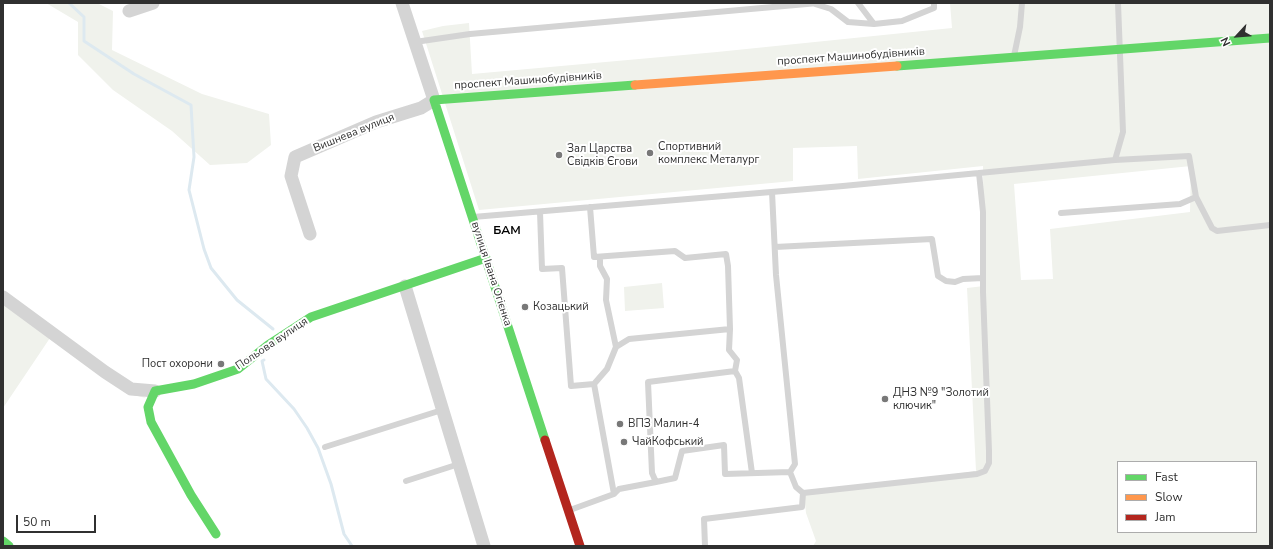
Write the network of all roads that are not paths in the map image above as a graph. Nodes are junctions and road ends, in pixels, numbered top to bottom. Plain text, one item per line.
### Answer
1 (153, 3) edge
2 (402, 3) edge
3 (858, 3) edge
4 (934, 3) edge
5 (1022, 3) edge
6 (1118, 3) edge
7 (817, 4) edge
8 (129, 12) dead end
9 (874, 24) junction
10 (1270, 38) edge
11 (415, 42) junction
12 (1120, 49) junction
13 (1013, 57) junction
14 (434, 100) junction
15 (1115, 160) junction
16 (979, 173) junction
17 (772, 192) junction
18 (1196, 197) junction
19 (590, 207) junction
20 (540, 212) junction
21 (1062, 213) dead end
22 (472, 217) junction
23 (1270, 225) edge
24 (310, 234) dead end
25 (775, 247) junction
26 (600, 257) junction
27 (486, 258) junction
28 (983, 278) junction
29 (406, 286) junction
30 (3, 297) edge
31 (730, 329) junction
32 (616, 347) junction
33 (735, 371) junction
34 (594, 384) junction
35 (154, 390) junction
36 (442, 410) junction
37 (325, 447) dead end
38 (459, 464) junction
39 (790, 472) junction
40 (752, 473) junction
41 (406, 481) dead end
42 (656, 482) junction
43 (803, 493) junction
44 (614, 494) junction
45 (568, 511) junction
46 (216, 534) dead end
47 (3, 541) edge
48 (9, 546) edge
49 (484, 546) edge
50 (580, 546) edge
51 (705, 546) edge

1 - 8 street
2 - 11 street, вулиця Івана Огієнка
3 - 9 lane
4 - 9 lane
5 - 13 lane
6 - 12 lane
7 - 9 lane
7 - 11 lane
10 - 12 street, проспект Машинобудівників
11 - 14 street, вулиця Івана Огієнка
12 - 13 street, проспект Машинобудівників
12 - 15 lane
13 - 14 street, проспект Машинобудівників
14 - 22 street, вулиця Івана Огієнка
14 - 24 street, Вишнева вулиця
15 - 16 lane
15 - 18 lane
16 - 17 lane
16 - 28 lane
17 - 19 lane
17 - 25 lane
18 - 21 lane
18 - 23 lane
19 - 20 lane
19 - 26 lane
20 - 22 lane
20 - 34 lane
22 - 27 street, вулиця Івана Огієнка
25 - 28 lane
25 - 39 lane
26 - 31 lane
26 - 32 lane
27 - 29 street, Польова вулиця
27 - 45 street, вулиця Івана Огієнка
28 - 43 lane
29 - 35 street, Польова вулиця
29 - 36 street
30 - 35 street
31 - 32 lane
31 - 33 lane
32 - 34 lane
33 - 40 lane
33 - 42 lane
34 - 44 lane
35 - 46 street
36 - 37 lane
36 - 38 street
38 - 41 lane
38 - 49 street
39 - 40 lane
39 - 43 lane
40 - 42 lane
42 - 44 lane
43 - 51 lane
44 - 45 lane
45 - 50 street, вулиця Івана Огієнка
47 - 48 street

